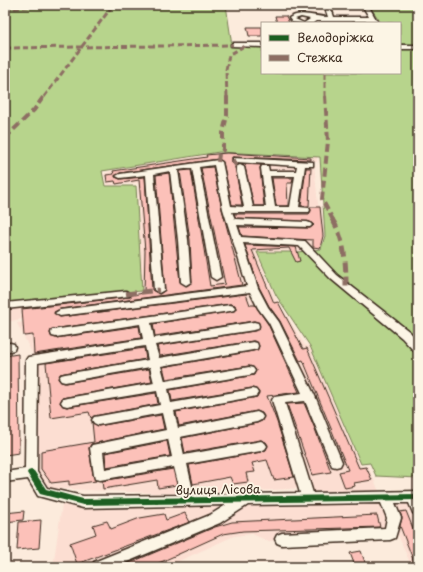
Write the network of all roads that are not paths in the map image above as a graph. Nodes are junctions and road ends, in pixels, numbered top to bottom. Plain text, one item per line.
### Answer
1 (365, 5) edge
2 (328, 8) dead end
3 (314, 19) junction
4 (332, 19) junction
5 (344, 21) edge
6 (374, 21) edge
7 (298, 22) edge
8 (312, 22) edge
9 (233, 45) dead end
10 (261, 45) edge
11 (401, 47) edge
12 (418, 47) edge
13 (301, 163) junction
14 (310, 164) dead end
15 (195, 165) junction
16 (174, 168) junction
17 (150, 172) junction
18 (298, 174) junction
19 (120, 176) dead end
20 (226, 209) junction
21 (249, 209) junction
22 (271, 209) junction
23 (294, 210) junction
24 (306, 210) dead end
25 (231, 222) junction
26 (307, 225) dead end
27 (236, 240) junction
28 (216, 277) dead end
29 (186, 282) dead end
30 (253, 288) junction
31 (159, 290) dead end
32 (126, 294) dead end
33 (5, 306) edge
34 (230, 308) dead end
35 (60, 313) dead end
36 (145, 321) junction
37 (254, 326) dead end
38 (56, 333) dead end
39 (149, 342) junction
40 (253, 346) dead end
41 (418, 348) edge
42 (155, 363) junction
43 (249, 370) dead end
44 (65, 378) dead end
45 (161, 386) junction
46 (252, 393) dead end
47 (309, 396) junction
48 (67, 402) dead end
49 (167, 408) junction
50 (257, 417) dead end
51 (98, 420) dead end
52 (172, 434) junction
53 (261, 446) dead end
54 (179, 460) junction
55 (336, 462) dead end
56 (31, 473) junction
57 (5, 477) edge
58 (386, 498) junction
59 (308, 499) junction
60 (245, 500) junction
61 (189, 501) junction
62 (417, 501) edge
63 (282, 539) dead end
64 (99, 567) edge

1 - 6 street
2 - 4 street
3 - 4 street
3 - 7 street
3 - 8 street
4 - 5 street
5 - 6 street
9 - 10 street
11 - 12 street
13 - 14 street
13 - 18 street
13 - 21 street
15 - 16 street
15 - 20 street
15 - 28 street
16 - 17 street
16 - 29 street
17 - 19 street
17 - 31 street
18 - 22 street
18 - 23 street
20 - 21 street
20 - 25 street
21 - 22 street
22 - 23 street
23 - 24 street
25 - 26 street
25 - 27 street
27 - 30 street
27 - 41 street
30 - 35 street
30 - 47 street
32 - 33 street
34 - 36 street
36 - 38 street
36 - 39 street
37 - 39 street
39 - 42 street
39 - 56 street
40 - 42 street
42 - 44 street
42 - 45 street
43 - 45 street
45 - 48 street
45 - 49 street
46 - 49 street
47 - 55 street
47 - 59 street
49 - 51 street
49 - 52 street
50 - 52 street
52 - 54 street
52 - 54 street
53 - 54 street
54 - 61 street
56 - 57 street
56 - 61 street, вулиця Лісова
58 - 59 street, вулиця Лісова
58 - 62 street, вулиця Лісова
58 - 63 street
59 - 60 street, вулиця Лісова
60 - 61 street, вулиця Лісова
60 - 64 street

